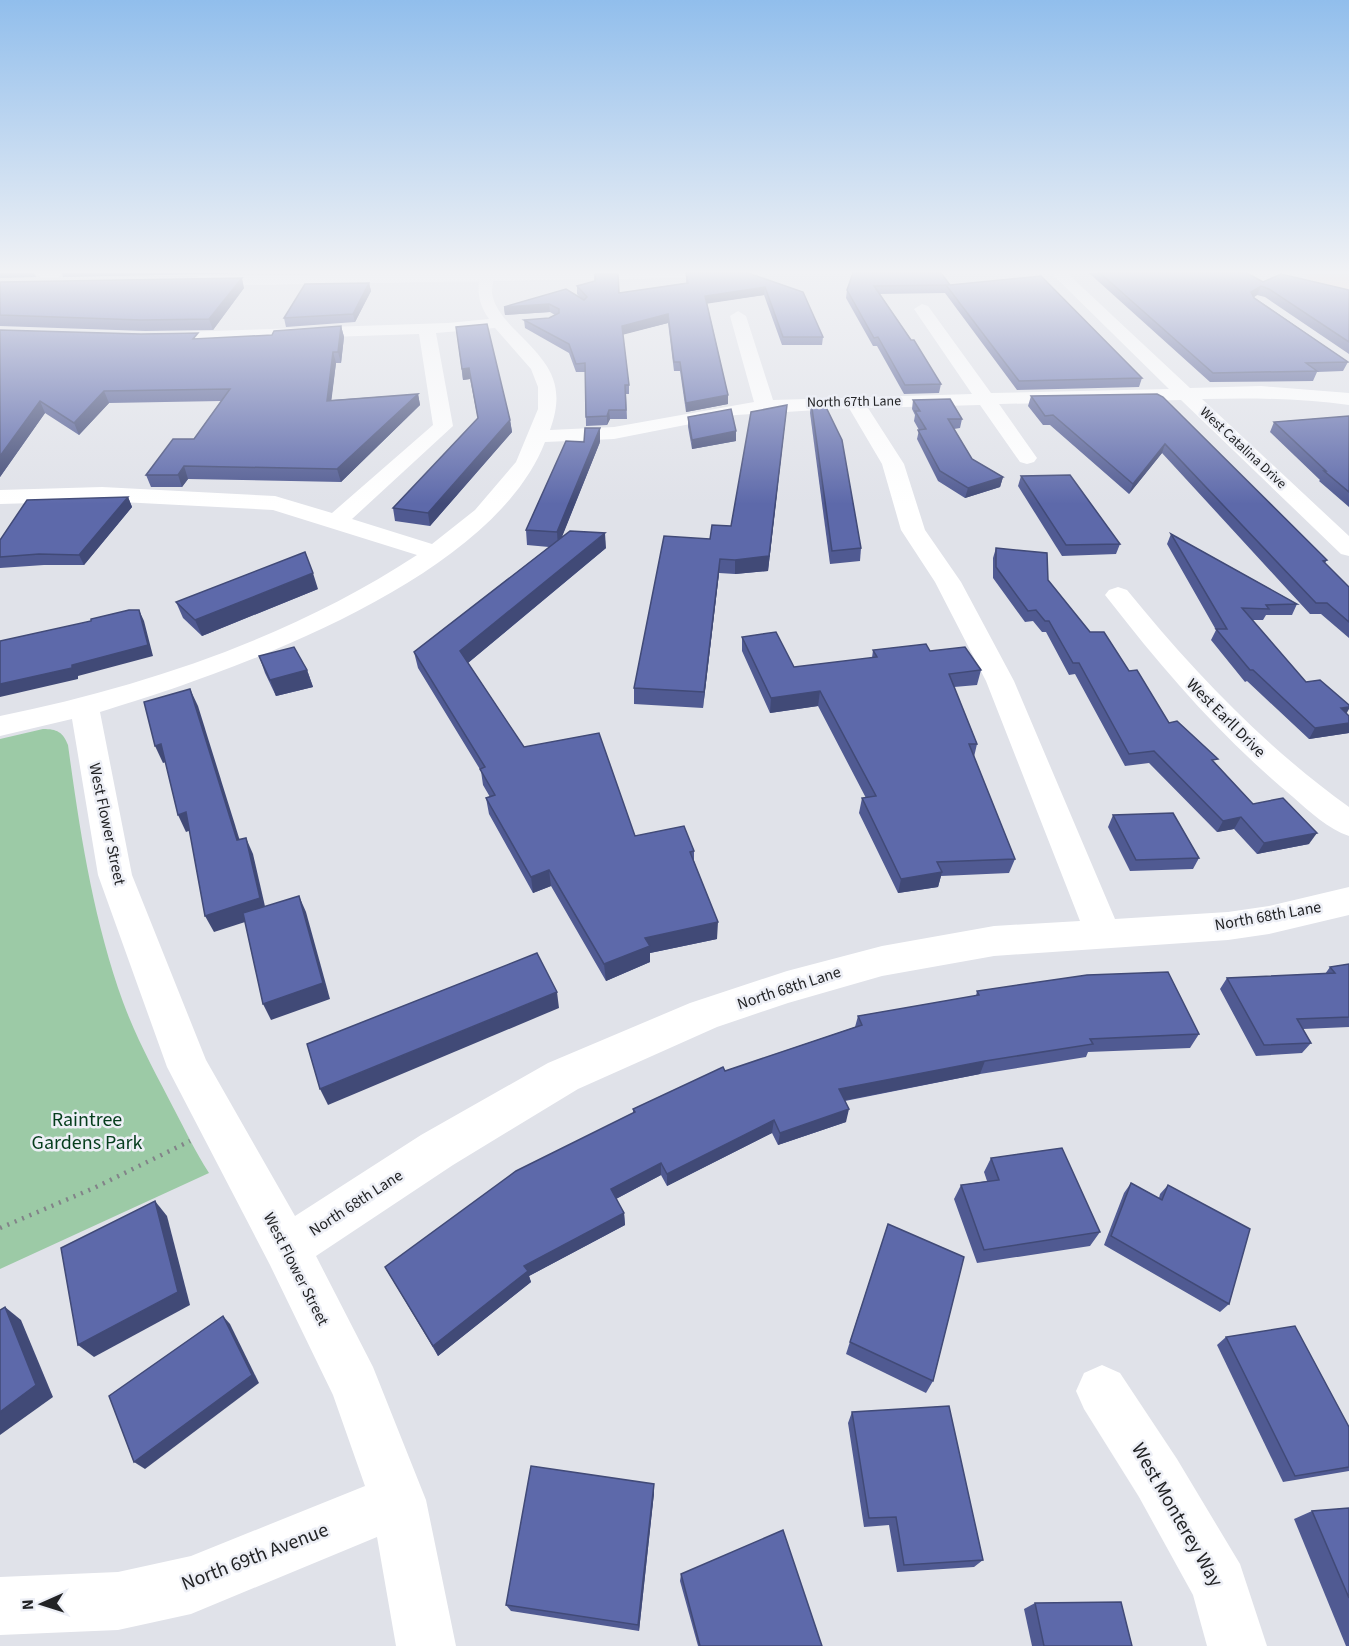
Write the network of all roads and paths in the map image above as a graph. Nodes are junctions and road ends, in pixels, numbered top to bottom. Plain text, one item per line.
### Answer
1 (430, 350) edge
2 (529, 350) edge
3 (748, 350) edge
4 (951, 350) edge
5 (1139, 350) edge
6 (1185, 394) junction
7 (985, 399) junction
8 (1349, 399) edge
9 (855, 402) junction
10 (765, 406) junction
11 (541, 435) junction
12 (1027, 458) dead end
13 (0, 497) edge
14 (337, 521) junction
15 (1349, 549) edge
16 (437, 553) junction
17 (1118, 595) dead end
18 (85, 707) junction
19 (0, 726) edge
20 (1349, 824) edge
21 (1349, 901) edge
22 (1103, 933) junction
23 (189, 1141) dead end
24 (0, 1228) edge
25 (287, 1248) junction
26 (1102, 1391) dead end
27 (398, 1500) junction
28 (0, 1606) edge
29 (426, 1646) edge
30 (1237, 1646) edge

1 - 14 street
2 - 11 street
3 - 10 street
4 - 7 street
5 - 6 street, West Catalina Drive
6 - 7 street, North 67th Lane
6 - 8 street, North 67th Lane
6 - 15 street, West Catalina Drive
7 - 9 street, North 67th Lane
7 - 12 street
9 - 10 street, North 67th Lane
9 - 22 street
10 - 11 street, North 67th Lane
11 - 16 street
13 - 14 street
14 - 16 street
16 - 18 street
17 - 20 street, West Earll Drive
18 - 19 street
18 - 25 street, West Flower Street
21 - 22 street, North 68th Lane
22 - 25 street, North 68th Lane
23 - 24 path
25 - 27 street, West Flower Street
26 - 30 street, West Monterey Way
27 - 28 street, North 69th Avenue
27 - 29 street, West Flower Street

